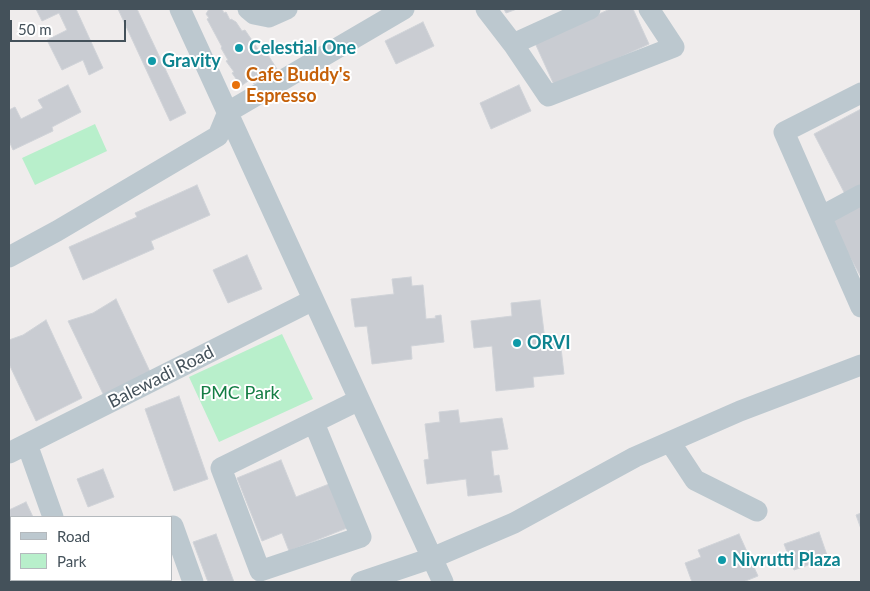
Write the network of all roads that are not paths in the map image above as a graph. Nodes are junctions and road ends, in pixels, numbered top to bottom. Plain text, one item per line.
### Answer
1 (180, 9) edge
2 (248, 9) edge
3 (287, 9) edge
4 (404, 9) edge
5 (486, 9) edge
6 (590, 9) edge
7 (649, 9) edge
8 (513, 44) junction
9 (861, 93) edge
10 (228, 112) junction
11 (861, 195) edge
12 (822, 216) junction
13 (9, 257) edge
14 (313, 300) junction
15 (861, 307) edge
16 (861, 365) edge
17 (359, 400) junction
18 (314, 423) junction
19 (670, 442) junction
20 (18, 448) edge
21 (757, 511) dead end
22 (52, 516) edge
23 (173, 526) dead end
24 (432, 558) junction
25 (193, 582) edge
26 (362, 582) edge
27 (443, 582) edge

1 - 10 street
2 - 3 street
4 - 10 street
5 - 8 street
6 - 8 street
7 - 8 street
9 - 12 street
10 - 13 street
10 - 14 street
11 - 12 street
12 - 15 street
14 - 17 street
14 - 20 street, Balewadi Road
16 - 19 street
17 - 18 street
17 - 24 street
18 - 18 street
19 - 21 street
19 - 24 street
20 - 22 street
23 - 25 street
24 - 26 street
24 - 27 street

